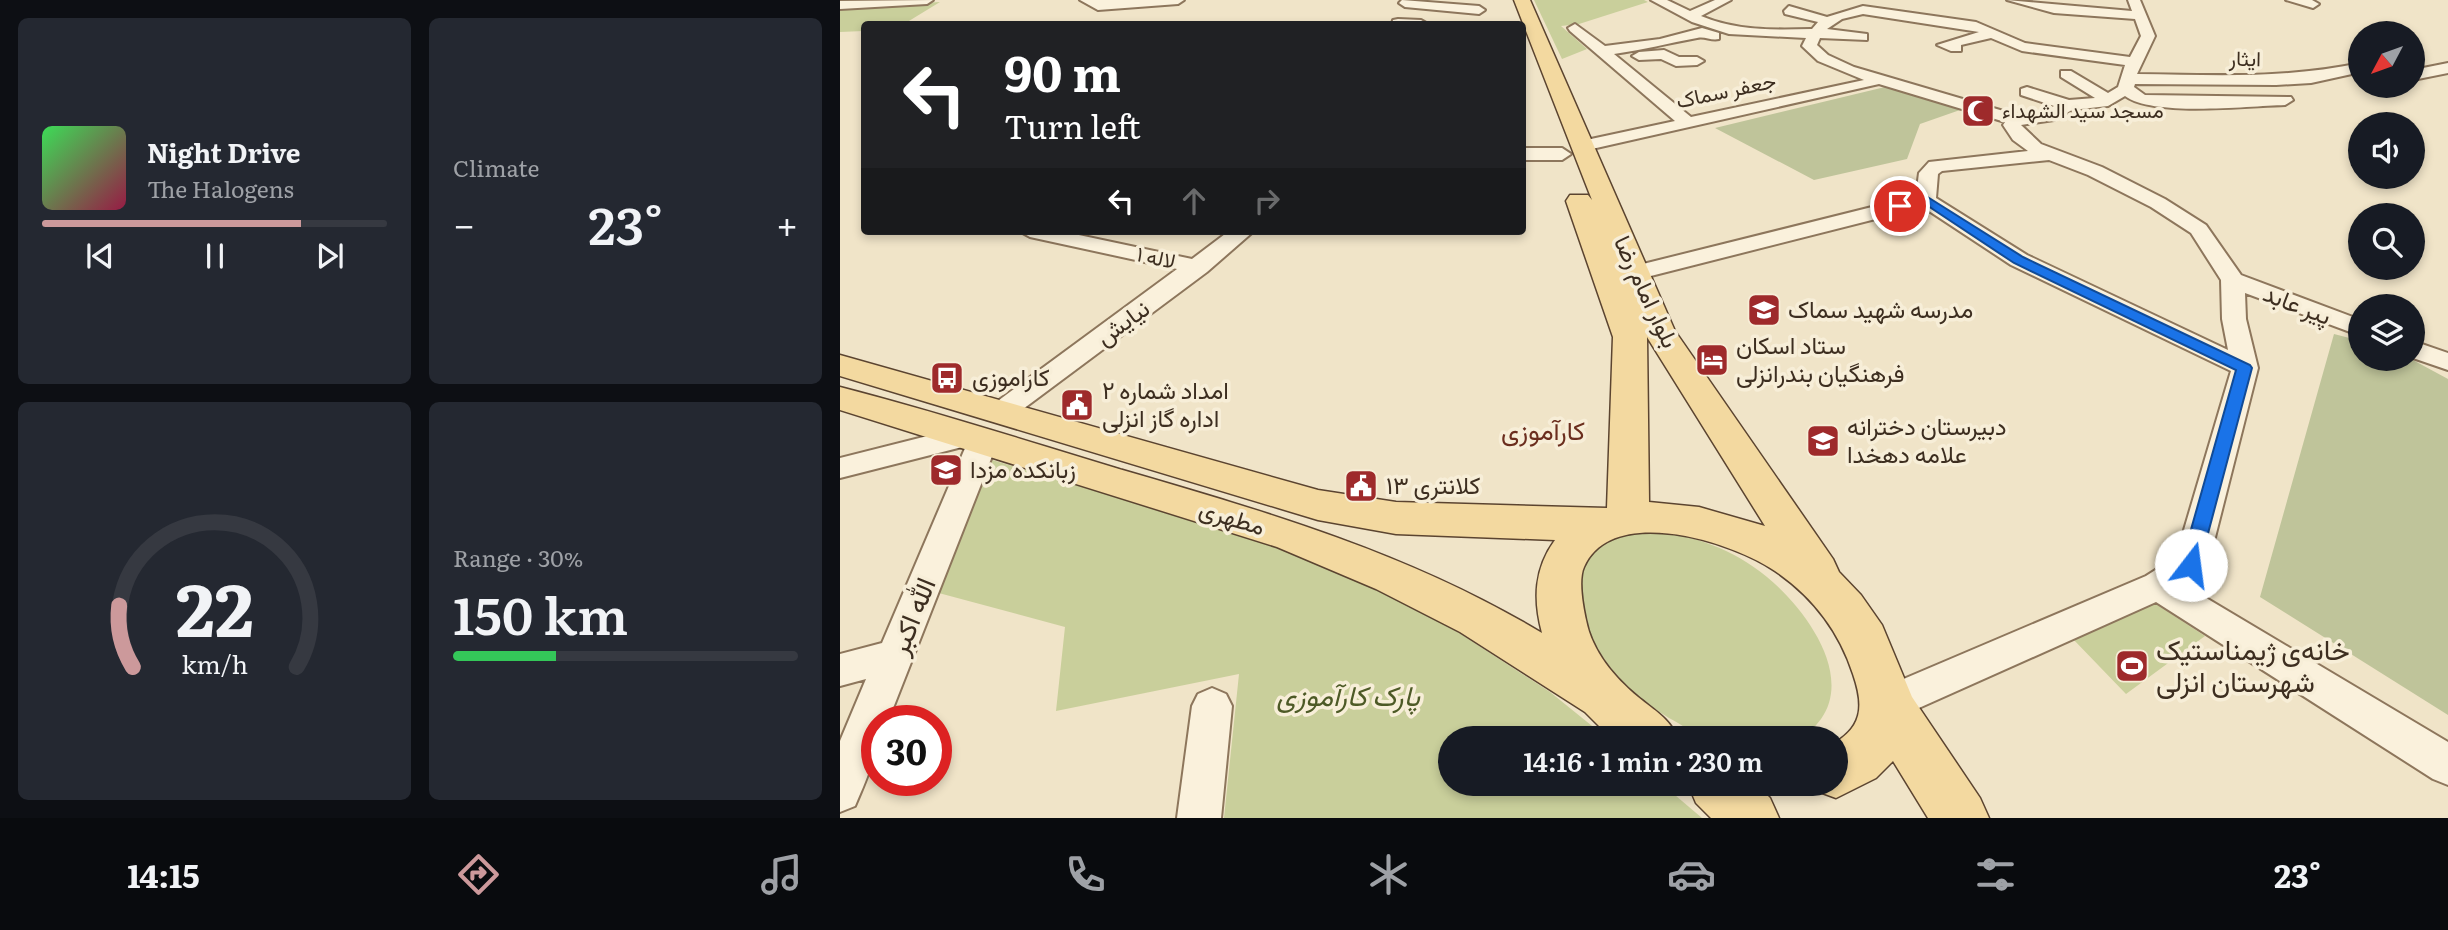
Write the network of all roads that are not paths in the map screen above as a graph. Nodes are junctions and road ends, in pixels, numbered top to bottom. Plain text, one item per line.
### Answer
1 (926, 0) edge
2 (1086, 0) edge
3 (1178, 0) edge
4 (1657, 0) edge
5 (1725, 0) edge
6 (1850, 0) edge
7 (2017, 0) edge
8 (2134, 0) edge
9 (2292, 0) edge
10 (1157, 1) edge
11 (1405, 3) dead end
12 (2313, 4) dead end
13 (840, 5) edge
14 (1499, 6) edge
15 (1997, 8) dead end
16 (1794, 9) dead end
17 (1863, 10) junction
18 (1975, 10) dead end
19 (1690, 16) junction
20 (2142, 16) junction
21 (1947, 20) junction
22 (1475, 21) edge
23 (1828, 21) junction
24 (2009, 22) dead end
25 (1574, 28) dead end
26 (1987, 30) junction
27 (1814, 32) junction
28 (1714, 36) dead end
29 (1862, 37) dead end
30 (2036, 38) dead end
31 (2010, 41) junction
32 (1956, 48) dead end
33 (1607, 55) junction
34 (1526, 57) edge
35 (1526, 59) edge
36 (1697, 61) dead end
37 (2133, 62) junction
38 (2448, 68) edge
39 (2348, 71) edge
40 (2426, 72) edge
41 (2066, 74) dead end
42 (1878, 77) junction
43 (2127, 84) junction
44 (2027, 92) dead end
45 (2109, 100) junction
46 (2285, 100) dead end
47 (2068, 105) junction
48 (2016, 120) junction
49 (1687, 122) junction
50 (1572, 150) junction
51 (1526, 154) edge
52 (2053, 154) junction
53 (1926, 200) junction
54 (1049, 235) edge
55 (1238, 235) edge
56 (1199, 267) junction
57 (1635, 273) junction
58 (2233, 280) junction
59 (2348, 324) edge
60 (2425, 353) edge
61 (2448, 362) edge
62 (840, 365) edge
63 (2245, 368) junction
64 (840, 398) edge
65 (984, 430) junction
66 (840, 468) edge
67 (1614, 522) junction
68 (2158, 586) junction
69 (1835, 598) junction
70 (895, 656) junction
71 (840, 670) edge
72 (1599, 695) junction
73 (1887, 704) junction
74 (1212, 706) dead end
75 (1633, 726) edge
76 (1848, 764) edge
77 (2448, 765) edge
78 (840, 791) edge
79 (1728, 796) edge
80 (1199, 818) edge
81 (1750, 818) edge
82 (1961, 818) edge

1 - 13 street
2 - 10 street
3 - 10 street
4 - 19 street
5 - 19 street
6 - 17 street
7 - 15 street
7 - 20 street
8 - 20 street
9 - 12 street
11 - 14 street
14 - 22 street
16 - 23 street
17 - 21 street
17 - 23 street
18 - 21 street
19 - 27 street
20 - 37 street
21 - 26 street
23 - 27 street
24 - 26 street
25 - 33 street
26 - 31 street
26 - 32 street
27 - 29 street
27 - 42 street
28 - 33 street
30 - 31 street
31 - 37 street
33 - 36 street
33 - 49 street
34 - 50 main road, بلوار امام رضا
35 - 50 main road, بلوار امام رضا
37 - 43 street
38 - 40 street
39 - 43 street, ایثار
41 - 45 street
42 - 48 street
42 - 49 street, جعفر سماک
43 - 45 street
43 - 46 street
44 - 47 street
45 - 47 street
47 - 48 street
48 - 52 street
49 - 50 street, جعفر سماک
50 - 51 street, جعفر سماک
50 - 57 main road, بلوار امام رضا
50 - 67 main road, بلوار امام رضا
52 - 53 street
52 - 58 street
53 - 57 street
53 - 63 street
54 - 56 street, لاله ۱
55 - 56 street, نیایش
56 - 65 street, نیایش
57 - 69 main road, بلوار امام رضا
58 - 59 street, پیر عابد
58 - 63 street
60 - 61 street
62 - 65 main road, مطهری
63 - 68 street
64 - 65 main road, مطهری
65 - 66 street
65 - 67 main road, مطهری
65 - 70 street, الله اکبر
65 - 72 main road, مطهری
67 - 69 main road, مطهری
67 - 72 main road
68 - 73 street
68 - 77 street
69 - 73 main road
70 - 71 street
70 - 78 street, الله اکبر
72 - 75 main road
73 - 76 main road
73 - 82 main road
74 - 80 street
79 - 81 main road

